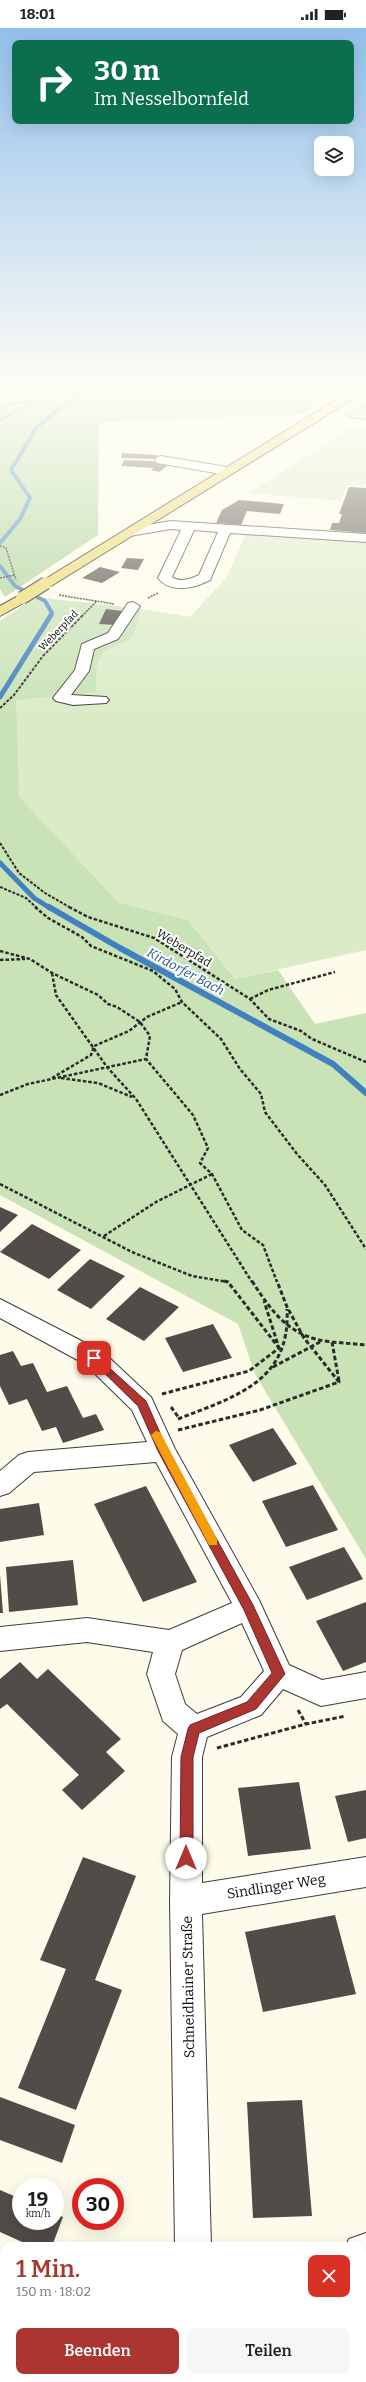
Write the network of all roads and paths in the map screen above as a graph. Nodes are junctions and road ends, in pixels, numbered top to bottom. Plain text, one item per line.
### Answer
1 (184, 498) edge
2 (283, 524) dead end
3 (190, 525) junction
4 (226, 528) junction
5 (130, 532) junction
6 (300, 534) junction
7 (366, 538) edge
8 (0, 546) edge
9 (14, 576) junction
10 (0, 578) edge
11 (18, 582) dead end
12 (58, 595) dead end
13 (133, 606) dead end
14 (1, 610) edge
15 (102, 700) dead end
16 (0, 708) edge
17 (0, 843) edge
18 (0, 887) edge
19 (0, 951) edge
20 (30, 958) junction
21 (0, 960) edge
22 (335, 972) dead end
23 (52, 973) junction
24 (250, 999) junction
25 (182, 1002) junction
26 (140, 1022) junction
27 (94, 1046) junction
28 (146, 1059) junction
29 (366, 1062) edge
30 (107, 1067) junction
31 (52, 1078) junction
32 (0, 1095) edge
33 (136, 1099) junction
34 (212, 1174) junction
35 (190, 1182) junction
36 (0, 1184) edge
37 (103, 1236) junction
38 (366, 1249) edge
39 (264, 1299) junction
40 (286, 1306) junction
41 (0, 1308) edge
42 (288, 1328) junction
43 (304, 1338) junction
44 (320, 1342) junction
45 (332, 1342) junction
46 (366, 1345) edge
47 (312, 1347) junction
48 (279, 1348) junction
49 (273, 1367) junction
50 (339, 1382) junction
51 (166, 1400) dead end
52 (170, 1406) dead end
53 (179, 1418) junction
54 (160, 1443) junction
55 (0, 1486) edge
56 (249, 1608) junction
57 (0, 1639) edge
58 (170, 1642) junction
59 (279, 1674) junction
60 (366, 1685) edge
61 (351, 1715) dead end
62 (191, 1743) junction
63 (366, 1872) edge
64 (186, 1901) junction
65 (193, 2242) edge

1 - 5 main road
2 - 6 street
3 - 4 street
3 - 4 street
3 - 5 street
4 - 6 street
5 - 14 main road, bridge
6 - 7 street
8 - 9 path
9 - 10 path
9 - 11 path
12 - 16 path, Weberpfad
13 - 15 street
17 - 24 path, Weberpfad
18 - 25 path
19 - 20 path
20 - 21 path
20 - 23 path
22 - 24 path
23 - 26 path
23 - 27 path
24 - 29 path, Weberpfad
25 - 26 path
25 - 38 path
26 - 27 path
26 - 28 path
27 - 30 path
27 - 31 path
28 - 30 path
28 - 34 path
30 - 31 path
30 - 33 path
31 - 32 path
31 - 33 path
33 - 35 path
34 - 35 path
34 - 40 path
35 - 37 path
35 - 39 path
36 - 37 path
37 - 48 path
39 - 42 path
39 - 48 path
40 - 42 path
40 - 43 path
41 - 54 street
42 - 43 path
42 - 48 path
43 - 44 path
43 - 47 path
44 - 45 path
44 - 47 path
45 - 46 path
45 - 50 path
47 - 49 path
47 - 50 path
48 - 49 path
48 - 51 path
49 - 53 path
50 - 54 path
52 - 53 path
53 - 54 path
54 - 55 street
54 - 56 street
56 - 58 street
56 - 59 street
57 - 58 street
58 - 62 street
59 - 60 street
59 - 62 street
61 - 62 path
62 - 64 street, Schneidhainer Straße
63 - 64 street, Sindlinger Weg
64 - 65 street, Schneidhainer Straße

